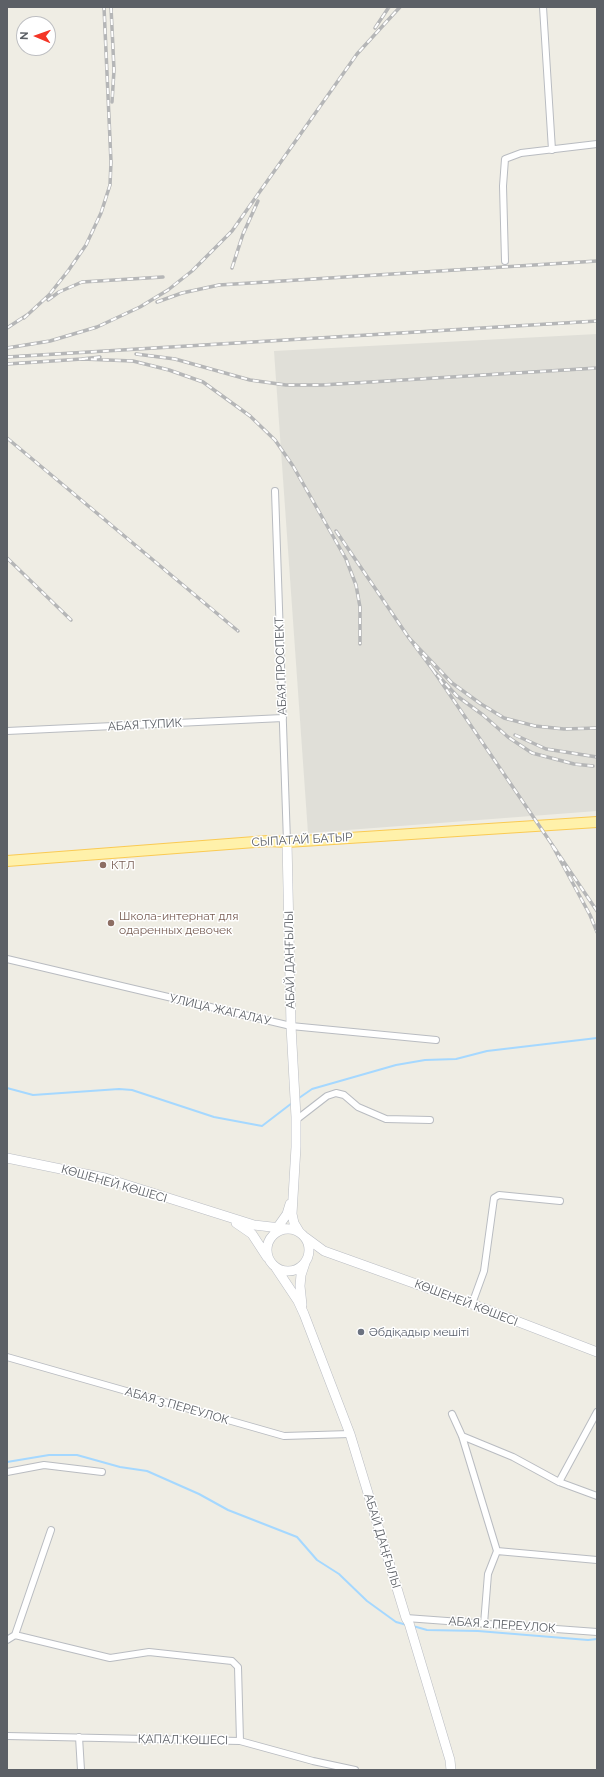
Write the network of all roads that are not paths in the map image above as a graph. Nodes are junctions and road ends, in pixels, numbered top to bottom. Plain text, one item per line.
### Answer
1 (543, 7) edge
2 (597, 144) edge
3 (552, 150) junction
4 (505, 261) dead end
5 (275, 491) dead end
6 (283, 718) junction
7 (7, 731) edge
8 (597, 822) edge
9 (287, 842) junction
10 (7, 861) edge
11 (7, 959) edge
12 (291, 1026) junction
13 (436, 1040) dead end
14 (296, 1119) junction
15 (430, 1120) dead end
16 (7, 1158) edge
17 (293, 1193) junction
18 (560, 1201) dead end
19 (220, 1216) junction
20 (277, 1227) junction
21 (289, 1229) junction
22 (302, 1235) junction
23 (272, 1236) junction
24 (335, 1255) junction
25 (268, 1258) junction
26 (306, 1262) junction
27 (276, 1268) junction
28 (472, 1304) junction
29 (304, 1314) junction
30 (597, 1352) edge
31 (7, 1357) edge
32 (597, 1412) edge
33 (452, 1414) dead end
34 (350, 1434) junction
35 (462, 1436) junction
36 (7, 1472) edge
37 (102, 1472) dead end
38 (559, 1482) junction
39 (597, 1496) edge
40 (50, 1530) dead end
41 (497, 1551) junction
42 (597, 1560) edge
43 (406, 1618) junction
44 (484, 1624) junction
45 (597, 1632) edge
46 (15, 1635) junction
47 (7, 1640) edge
48 (7, 1736) edge
49 (79, 1738) junction
50 (240, 1741) junction
51 (81, 1770) edge
52 (355, 1770) edge
53 (451, 1770) edge

1 - 3 street
2 - 3 street
3 - 4 street
5 - 6 street, АБАЯ ПРОСПЕКТ
6 - 7 street, АБАЯ ТУПИК
6 - 9 street, АБАЯ ПРОСПЕКТ
8 - 9 main road, СЫПАТАЙ БАТЫР
9 - 10 main road, СЫПАТАЙ БАТЫР
9 - 12 main road, АБАЙ ДАҢҒЫЛЫ
11 - 12 street, УЛИЦА ЖАГАЛАУ
12 - 13 street, УЛИЦА ЖАГАЛАУ
12 - 14 main road, АБАЙ ДАҢҒЫЛЫ
14 - 15 street
14 - 17 main road
16 - 19 main road, КӨШЕНЕЙ КӨШЕСІ
17 - 20 main road
17 - 22 main road
18 - 28 street
19 - 20 main road
19 - 25 main road
20 - 21 main road
20 - 23 main road
21 - 22 main road
21 - 23 main road
22 - 24 main road, КӨШЕНЕЙ КӨШЕСІ
22 - 26 main road
23 - 25 main road
24 - 26 main road
24 - 28 main road, КӨШЕНЕЙ КӨШЕСІ
25 - 27 main road
26 - 27 main road
26 - 29 main road
27 - 29 main road
28 - 30 main road, КӨШЕНЕЙ КӨШЕСІ
29 - 34 main road, АБАЙ ДАҢҒЫЛЫ
31 - 34 street, АБАЯ 3 ПЕРЕУЛОК
32 - 38 street
33 - 35 street
34 - 43 main road, АБАЙ ДАҢҒЫЛЫ
35 - 38 street
35 - 41 street
36 - 37 street
38 - 39 street
40 - 46 street
41 - 42 street
41 - 44 street
43 - 44 street, АБАЯ 2 ПЕРЕУЛОК
43 - 53 main road, АБАЙ ДАҢҒЫЛЫ
44 - 45 street, АБАЯ 2 ПЕРЕУЛОК
46 - 47 street
46 - 50 street
48 - 49 street, ҚАПАЛ КӨШЕСІ
49 - 50 street, ҚАПАЛ КӨШЕСІ
49 - 51 street
50 - 52 street, ҚАПАЛ КӨШЕСІ

